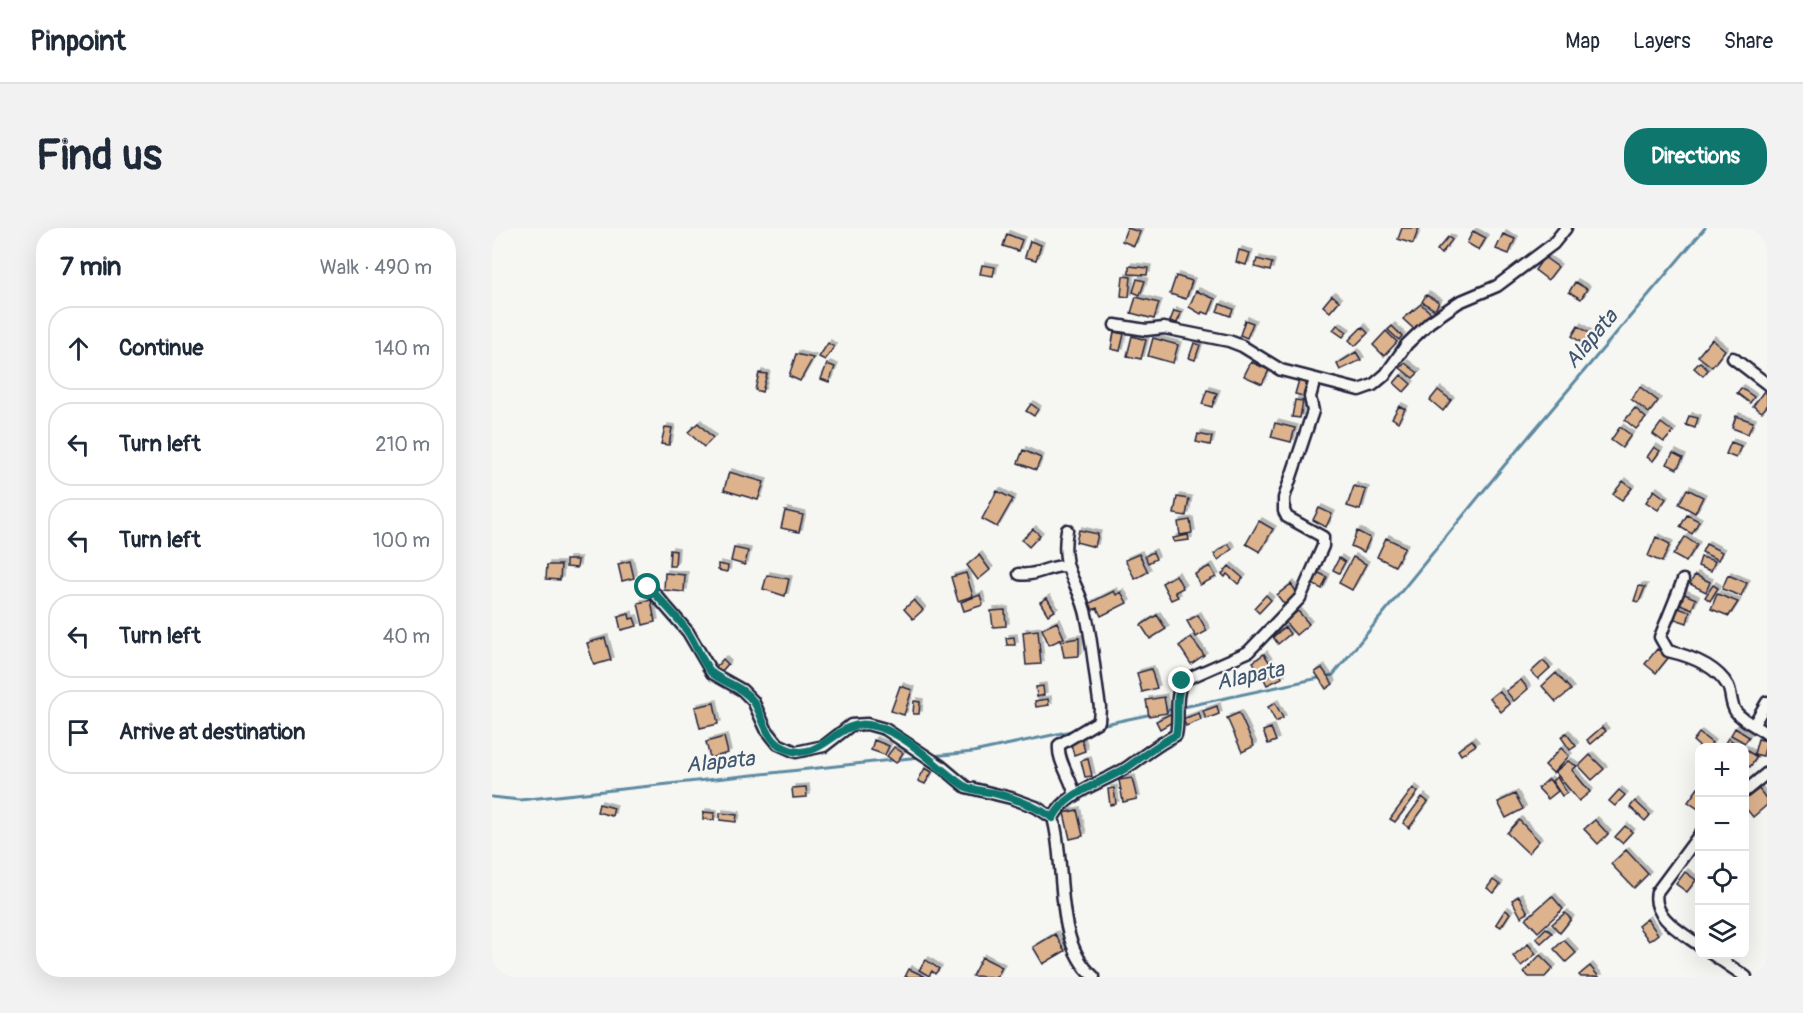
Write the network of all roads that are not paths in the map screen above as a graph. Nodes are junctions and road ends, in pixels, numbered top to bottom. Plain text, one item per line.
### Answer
1 (1566, 228) edge
2 (1115, 325) dead end
3 (1733, 358) dead end
4 (1315, 379) junction
5 (1767, 384) edge
6 (1067, 530) dead end
7 (1066, 566) junction
8 (1019, 574) dead end
9 (1683, 580) dead end
10 (648, 587) dead end
11 (1767, 702) edge
12 (1754, 724) junction
13 (1767, 734) edge
14 (1767, 773) edge
15 (1749, 788) edge
16 (1075, 796) junction
17 (1053, 818) junction
18 (1695, 841) edge
19 (1695, 942) edge
20 (1719, 959) edge
21 (1094, 977) edge
22 (1746, 977) edge

1 - 4 street
2 - 4 street
3 - 5 street
4 - 16 street
6 - 7 street
7 - 8 street
7 - 16 street
9 - 12 street
10 - 17 street
11 - 12 street
12 - 13 street
14 - 15 street
16 - 17 street
17 - 21 street
18 - 19 street
20 - 22 street

